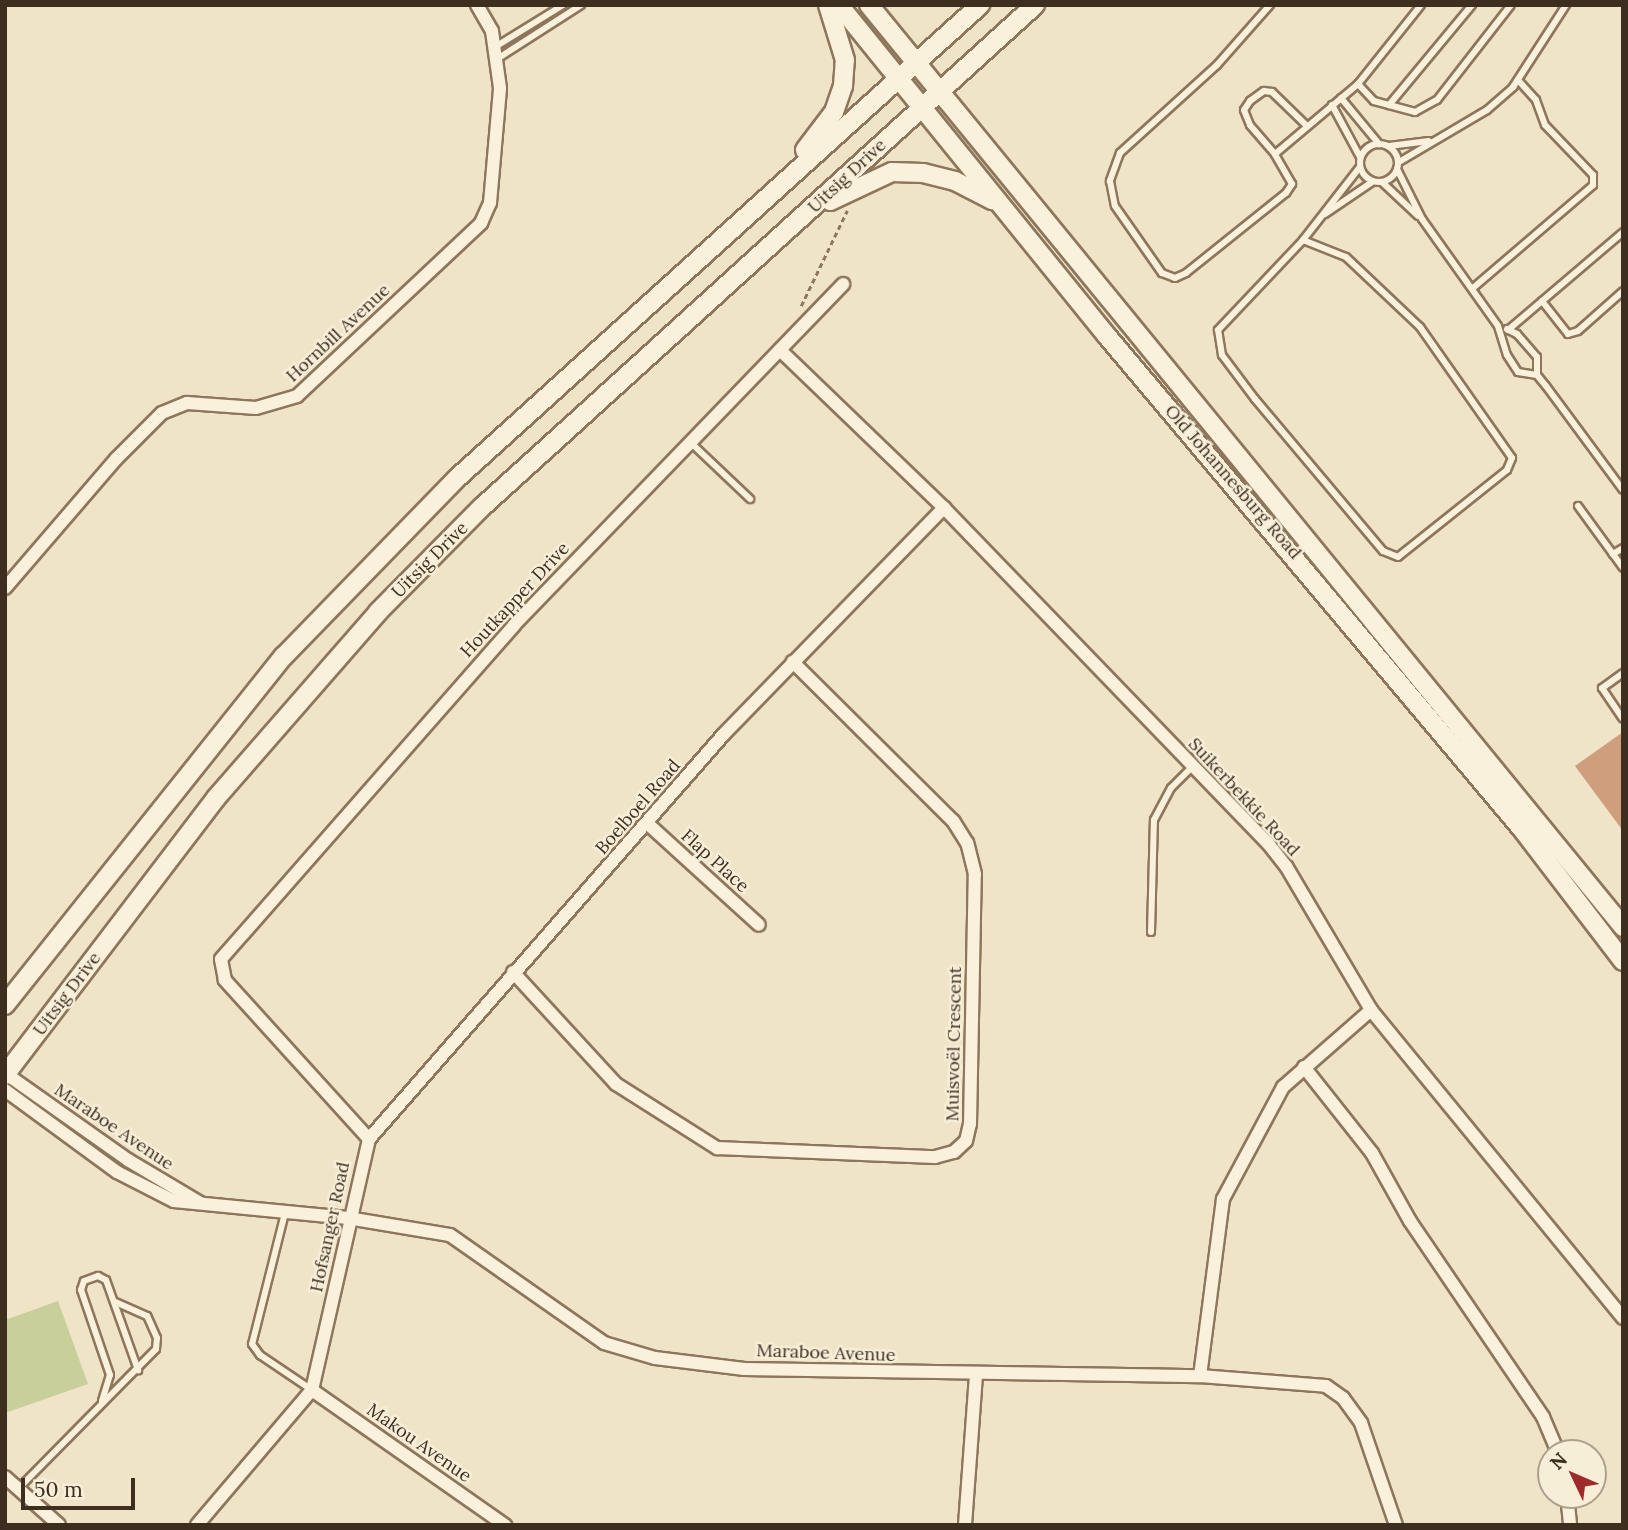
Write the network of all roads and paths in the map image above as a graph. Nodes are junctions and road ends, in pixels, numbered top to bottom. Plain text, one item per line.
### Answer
1 (477, 5) edge
2 (563, 5) edge
3 (581, 5) edge
4 (828, 5) edge
5 (839, 5) edge
6 (869, 5) edge
7 (980, 5) edge
8 (1035, 5) edge
9 (1270, 5) edge
10 (1421, 5) edge
11 (1472, 5) edge
12 (1511, 5) edge
13 (1566, 5) edge
14 (496, 53) junction
15 (915, 63) junction
16 (898, 79) junction
17 (1518, 80) junction
18 (1358, 85) junction
19 (938, 91) junction
20 (1341, 98) junction
21 (1332, 105) junction
22 (1389, 105) junction
23 (921, 107) junction
24 (1307, 126) junction
25 (1434, 140) junction
26 (1379, 144) junction
27 (1389, 146) junction
28 (1275, 154) junction
29 (1360, 158) junction
30 (1398, 166) junction
31 (1359, 168) junction
32 (1373, 183) junction
33 (1383, 183) junction
34 (1001, 205) junction
35 (849, 207) dead end
36 (805, 214) junction
37 (1318, 219) junction
38 (1422, 219) junction
39 (742, 220) junction
40 (1623, 232) edge
41 (1303, 240) junction
42 (843, 284) dead end
43 (1472, 288) junction
44 (1623, 291) edge
45 (1542, 301) junction
46 (797, 314) dead end
47 (1498, 326) junction
48 (1508, 330) junction
49 (780, 349) junction
50 (1537, 375) junction
51 (690, 442) junction
52 (1623, 490) edge
53 (750, 499) dead end
54 (1578, 506) dead end
55 (944, 508) junction
56 (1623, 548) edge
57 (1613, 554) junction
58 (1623, 568) edge
59 (5, 588) edge
60 (793, 662) junction
61 (1623, 673) edge
62 (1623, 719) edge
63 (1193, 766) junction
64 (648, 823) junction
65 (760, 925) dead end
66 (1623, 928) edge
67 (1151, 932) dead end
68 (1623, 961) edge
69 (513, 972) junction
70 (5, 1005) edge
71 (1371, 1010) junction
72 (1304, 1067) junction
73 (6, 1078) edge
74 (369, 1139) junction
75 (285, 1213) junction
76 (348, 1218) junction
77 (116, 1302) junction
78 (1623, 1318) edge
79 (138, 1370) junction
80 (976, 1375) junction
81 (1200, 1376) junction
82 (312, 1390) junction
83 (100, 1406) junction
84 (1552, 1439) edge
85 (5, 1477) edge
86 (19, 1488) junction
87 (59, 1525) edge
88 (197, 1525) edge
89 (505, 1525) edge
90 (965, 1525) edge
91 (1396, 1525) edge

1 - 14 street, Hornbill Avenue
2 - 14 lane
3 - 14 lane
4 - 39 main road
5 - 16 main road, Old Johannesburg Road
6 - 15 main road, Old Johannesburg Road
7 - 15 main road, Uitsig Drive
8 - 19 main road, Uitsig Drive
9 - 28 lane
10 - 18 lane
11 - 22 lane
12 - 22 lane
13 - 17 lane
14 - 59 street, Hornbill Avenue
15 - 16 main road, Uitsig Drive
15 - 19 main road, Old Johannesburg Road
16 - 23 main road, Old Johannesburg Road
16 - 39 main road, Uitsig Drive
17 - 25 lane
17 - 43 lane
18 - 20 lane
18 - 22 lane
19 - 23 main road, Uitsig Drive
19 - 66 main road, Old Johannesburg Road
20 - 21 lane
20 - 26 lane
21 - 24 lane
21 - 29 lane
23 - 34 main road, Old Johannesburg Road
23 - 36 main road, Uitsig Drive
24 - 28 lane
24 - 28 lane
25 - 27 lane
25 - 30 lane
26 - 27 lane
26 - 29 lane
27 - 30 lane
29 - 31 lane
30 - 33 lane
30 - 38 lane
31 - 32 lane
31 - 37 lane
32 - 33 lane
32 - 37 lane
33 - 38 lane
34 - 36 main road
34 - 68 main road, Old Johannesburg Road
35 - 46 path
36 - 73 main road, Uitsig Drive
37 - 41 lane
38 - 43 lane
39 - 70 main road, Uitsig Drive
40 - 45 lane
41 - 41 lane
42 - 49 street, Houtkapper Drive
43 - 47 lane
44 - 45 lane
45 - 48 lane
47 - 48 lane
47 - 50 lane
48 - 50 lane
49 - 51 street, Houtkapper Drive
49 - 55 street, Suikerbekkie Road
50 - 52 lane
51 - 53 lane
51 - 74 street, Houtkapper Drive
54 - 57 lane
55 - 60 street, Boelboel Road
55 - 63 street, Suikerbekkie Road
56 - 57 lane
57 - 58 lane
60 - 64 street, Boelboel Road
60 - 69 street, Muisvoël Crescent
61 - 62 lane
63 - 67 lane
63 - 71 street, Suikerbekkie Road
64 - 65 street, Flap Place
64 - 69 street, Boelboel Road
69 - 74 street, Boelboel Road
71 - 72 street
71 - 78 street, Suikerbekkie Road
72 - 81 street
72 - 84 street
73 - 75 street, Maraboe Avenue
74 - 76 street, Hofsanger Road
75 - 76 street, Maraboe Avenue
75 - 82 lane
76 - 80 street, Maraboe Avenue
76 - 82 street, Hofsanger Road
77 - 79 lane
77 - 79 lane
77 - 83 lane
79 - 83 lane
80 - 81 street, Maraboe Avenue
80 - 90 street
81 - 91 street, Maraboe Avenue
82 - 88 street, Hofsanger Road
82 - 89 street, Makou Avenue
83 - 86 lane
85 - 86 street
86 - 87 street

